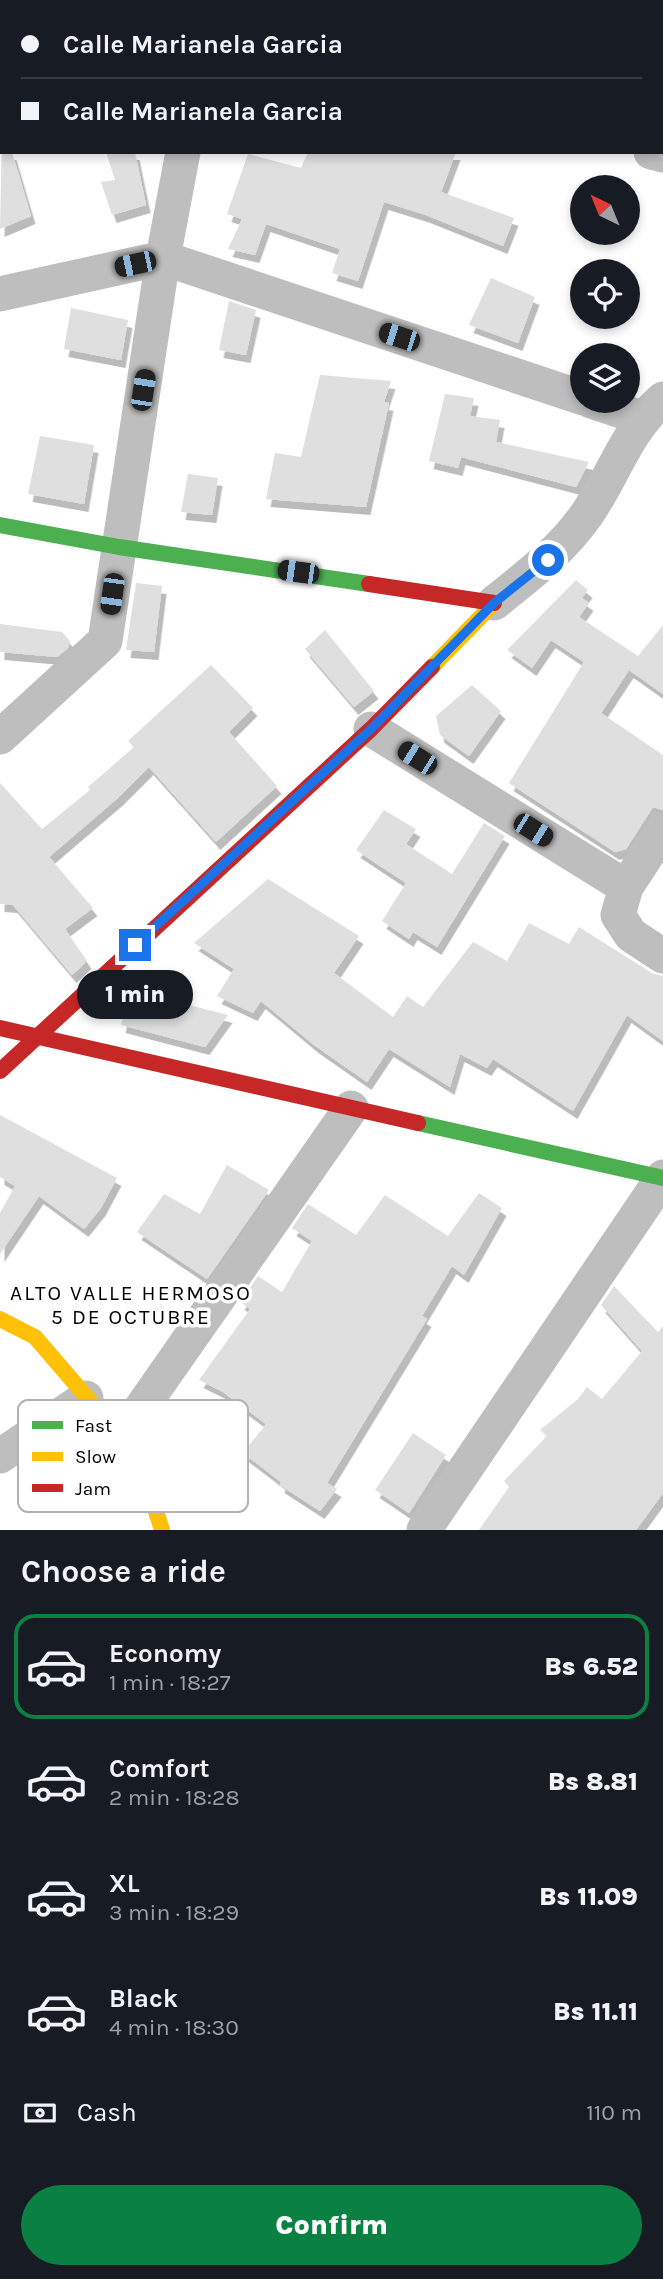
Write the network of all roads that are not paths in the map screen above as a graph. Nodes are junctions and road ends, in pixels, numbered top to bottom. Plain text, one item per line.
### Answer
1 (183, 154) edge
2 (163, 258) junction
3 (0, 294) edge
4 (570, 394) edge
5 (652, 409) edge
6 (0, 525) edge
7 (119, 547) junction
8 (494, 603) junction
9 (371, 729) junction
10 (0, 737) edge
11 (663, 830) edge
12 (626, 887) junction
13 (663, 956) edge
14 (0, 1028) edge
15 (36, 1035) junction
16 (0, 1071) edge
17 (351, 1108) junction
18 (663, 1177) edge
19 (0, 1319) edge
20 (86, 1398) joint
21 (83, 1400) edge
22 (147, 1400) edge
23 (18, 1444) edge
24 (0, 1456) edge
25 (156, 1512) edge
26 (162, 1530) edge
27 (424, 1530) edge

1 - 2 street
2 - 3 street
2 - 4 street
2 - 7 street
5 - 8 street
6 - 7 street
7 - 8 street
7 - 10 street
8 - 9 street
9 - 12 street
9 - 15 street
11 - 12 street
12 - 13 street
14 - 15 street
15 - 16 street
15 - 17 street
17 - 18 street
17 - 22 street
18 - 27 street
19 - 20 street
20 - 21 street
23 - 24 street
25 - 26 street

